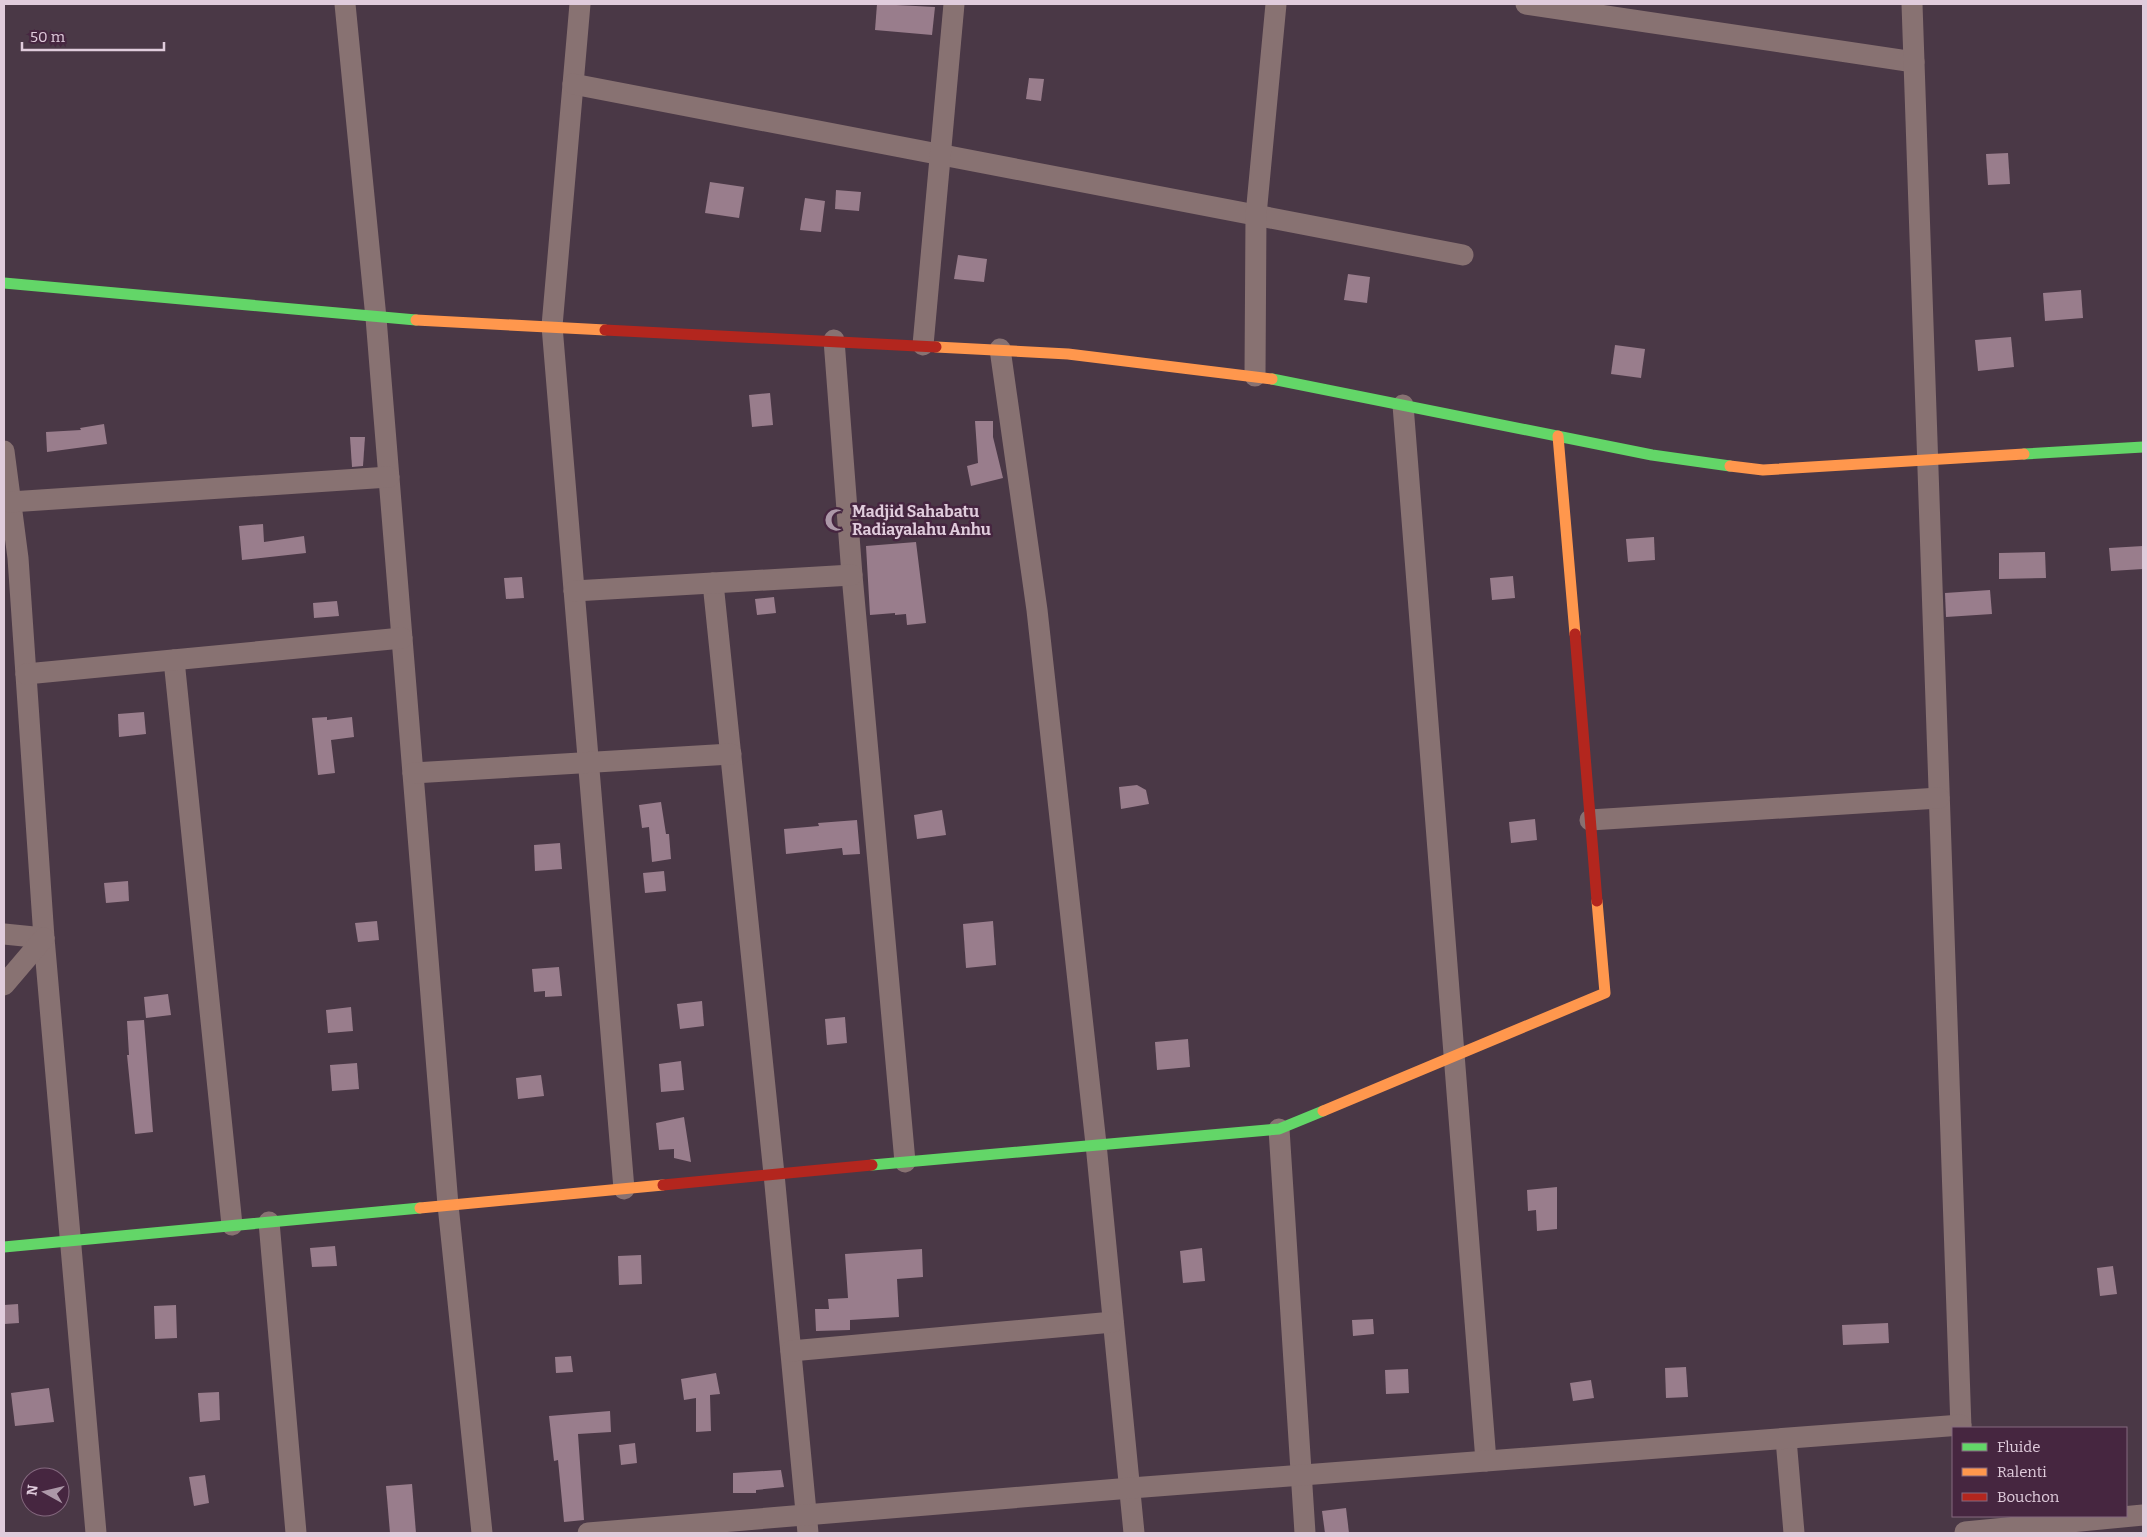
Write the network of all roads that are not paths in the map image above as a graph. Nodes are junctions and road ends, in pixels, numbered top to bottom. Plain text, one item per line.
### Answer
1 (346, 4) edge
2 (580, 4) edge
3 (954, 4) edge
4 (1276, 4) edge
5 (1526, 4) edge
6 (1912, 4) edge
7 (1914, 62) junction
8 (573, 84) junction
9 (941, 155) junction
10 (1256, 215) junction
11 (1463, 255) dead end
12 (4, 282) edge
13 (376, 318) junction
14 (552, 326) junction
15 (834, 340) junction
16 (923, 345) junction
17 (1000, 349) junction
18 (1255, 376) junction
19 (1403, 405) junction
20 (1558, 436) junction
21 (2143, 447) edge
22 (4, 451) edge
23 (1928, 460) junction
24 (389, 477) junction
25 (10, 502) junction
26 (11, 565) edge
27 (852, 576) junction
28 (713, 583) junction
29 (574, 591) junction
30 (402, 638) junction
31 (174, 660) junction
32 (26, 674) junction
33 (731, 754) junction
34 (589, 763) junction
35 (413, 773) junction
36 (1939, 798) junction
37 (1590, 820) junction
38 (4, 934) edge
39 (44, 938) junction
40 (4, 986) edge
41 (1454, 1056) junction
42 (1279, 1129) junction
43 (1096, 1144) junction
44 (905, 1162) junction
45 (774, 1174) junction
46 (624, 1188) junction
47 (448, 1205) junction
48 (270, 1222) junction
49 (232, 1225) junction
50 (70, 1240) junction
51 (4, 1247) edge
52 (1113, 1322) junction
53 (791, 1351) junction
54 (1961, 1427) edge
55 (1952, 1428) edge
56 (1786, 1438) junction
57 (1486, 1461) junction
58 (1301, 1475) junction
59 (1131, 1488) junction
60 (2143, 1515) edge
61 (2127, 1516) edge
62 (2113, 1517) edge
63 (807, 1524) edge
64 (1964, 1527) edge
65 (96, 1533) edge
66 (296, 1533) edge
67 (482, 1533) edge
68 (588, 1533) edge
69 (1134, 1533) edge
70 (1305, 1533) edge
71 (1794, 1533) edge

1 - 13 street
2 - 8 street
3 - 9 street
4 - 10 street
5 - 7 street
6 - 7 street
7 - 23 street
8 - 9 street
8 - 14 street
9 - 10 street
9 - 16 street
10 - 11 street
10 - 18 street
12 - 13 street
13 - 14 street
13 - 24 street
14 - 15 street
14 - 29 street
15 - 16 street
15 - 27 street
16 - 17 street
17 - 18 street
17 - 43 street
18 - 19 street
19 - 20 street
19 - 41 street
20 - 23 street
20 - 37 street
21 - 23 street
22 - 25 street
23 - 36 street
24 - 25 street
24 - 30 street
25 - 26 street
26 - 32 street
27 - 28 street
27 - 44 street
28 - 29 street
28 - 33 street
29 - 34 street
30 - 31 street
30 - 35 street
31 - 32 street
31 - 49 street
32 - 39 street
33 - 34 street
33 - 45 street
34 - 35 street
34 - 46 street
35 - 47 street
36 - 37 street
36 - 54 street
37 - 41 street
38 - 39 street
39 - 40 street
39 - 50 street
41 - 42 street
41 - 57 street
42 - 43 street
42 - 58 street
43 - 44 street
43 - 52 street
44 - 45 street
45 - 46 street
45 - 53 street
46 - 47 street
47 - 48 street
47 - 67 street
48 - 49 street
48 - 66 street
49 - 50 street
50 - 51 street
50 - 65 street
52 - 53 street
52 - 59 street
53 - 63 street
55 - 56 street
56 - 57 street
56 - 71 street
57 - 58 street
58 - 59 street
58 - 70 street
59 - 63 street
59 - 69 street
60 - 61 street
62 - 64 street
63 - 68 street

